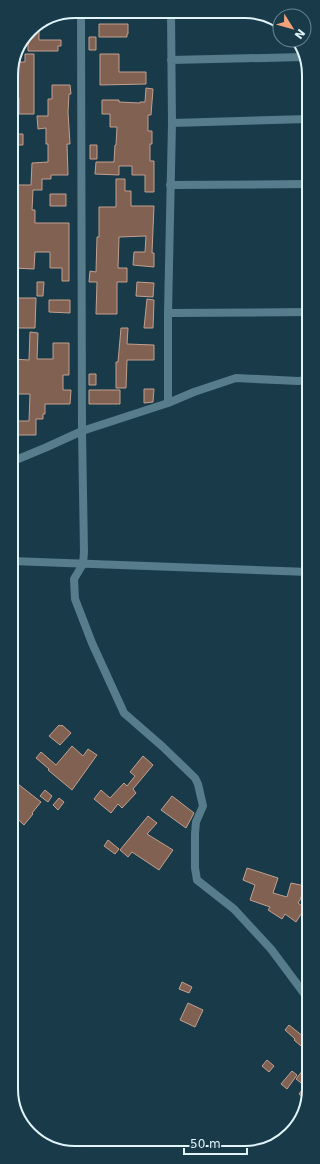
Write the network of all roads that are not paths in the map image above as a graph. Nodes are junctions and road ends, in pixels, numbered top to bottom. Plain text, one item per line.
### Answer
1 (81, 18) edge
2 (171, 18) edge
3 (299, 57) edge
4 (171, 60) junction
5 (302, 119) edge
6 (172, 123) junction
7 (302, 184) edge
8 (170, 185) junction
9 (302, 312) edge
10 (168, 313) junction
11 (302, 381) edge
12 (168, 403) junction
13 (82, 431) junction
14 (18, 459) edge
15 (18, 561) edge
16 (83, 564) junction
17 (302, 572) edge
18 (302, 991) edge

1 - 13 street
2 - 4 street
3 - 4 street
4 - 6 street
5 - 6 street
6 - 8 street
7 - 8 street
8 - 10 street
9 - 10 street
10 - 12 street
11 - 12 street
12 - 13 street
13 - 14 street
13 - 16 street
15 - 16 street
16 - 17 street
16 - 18 street

